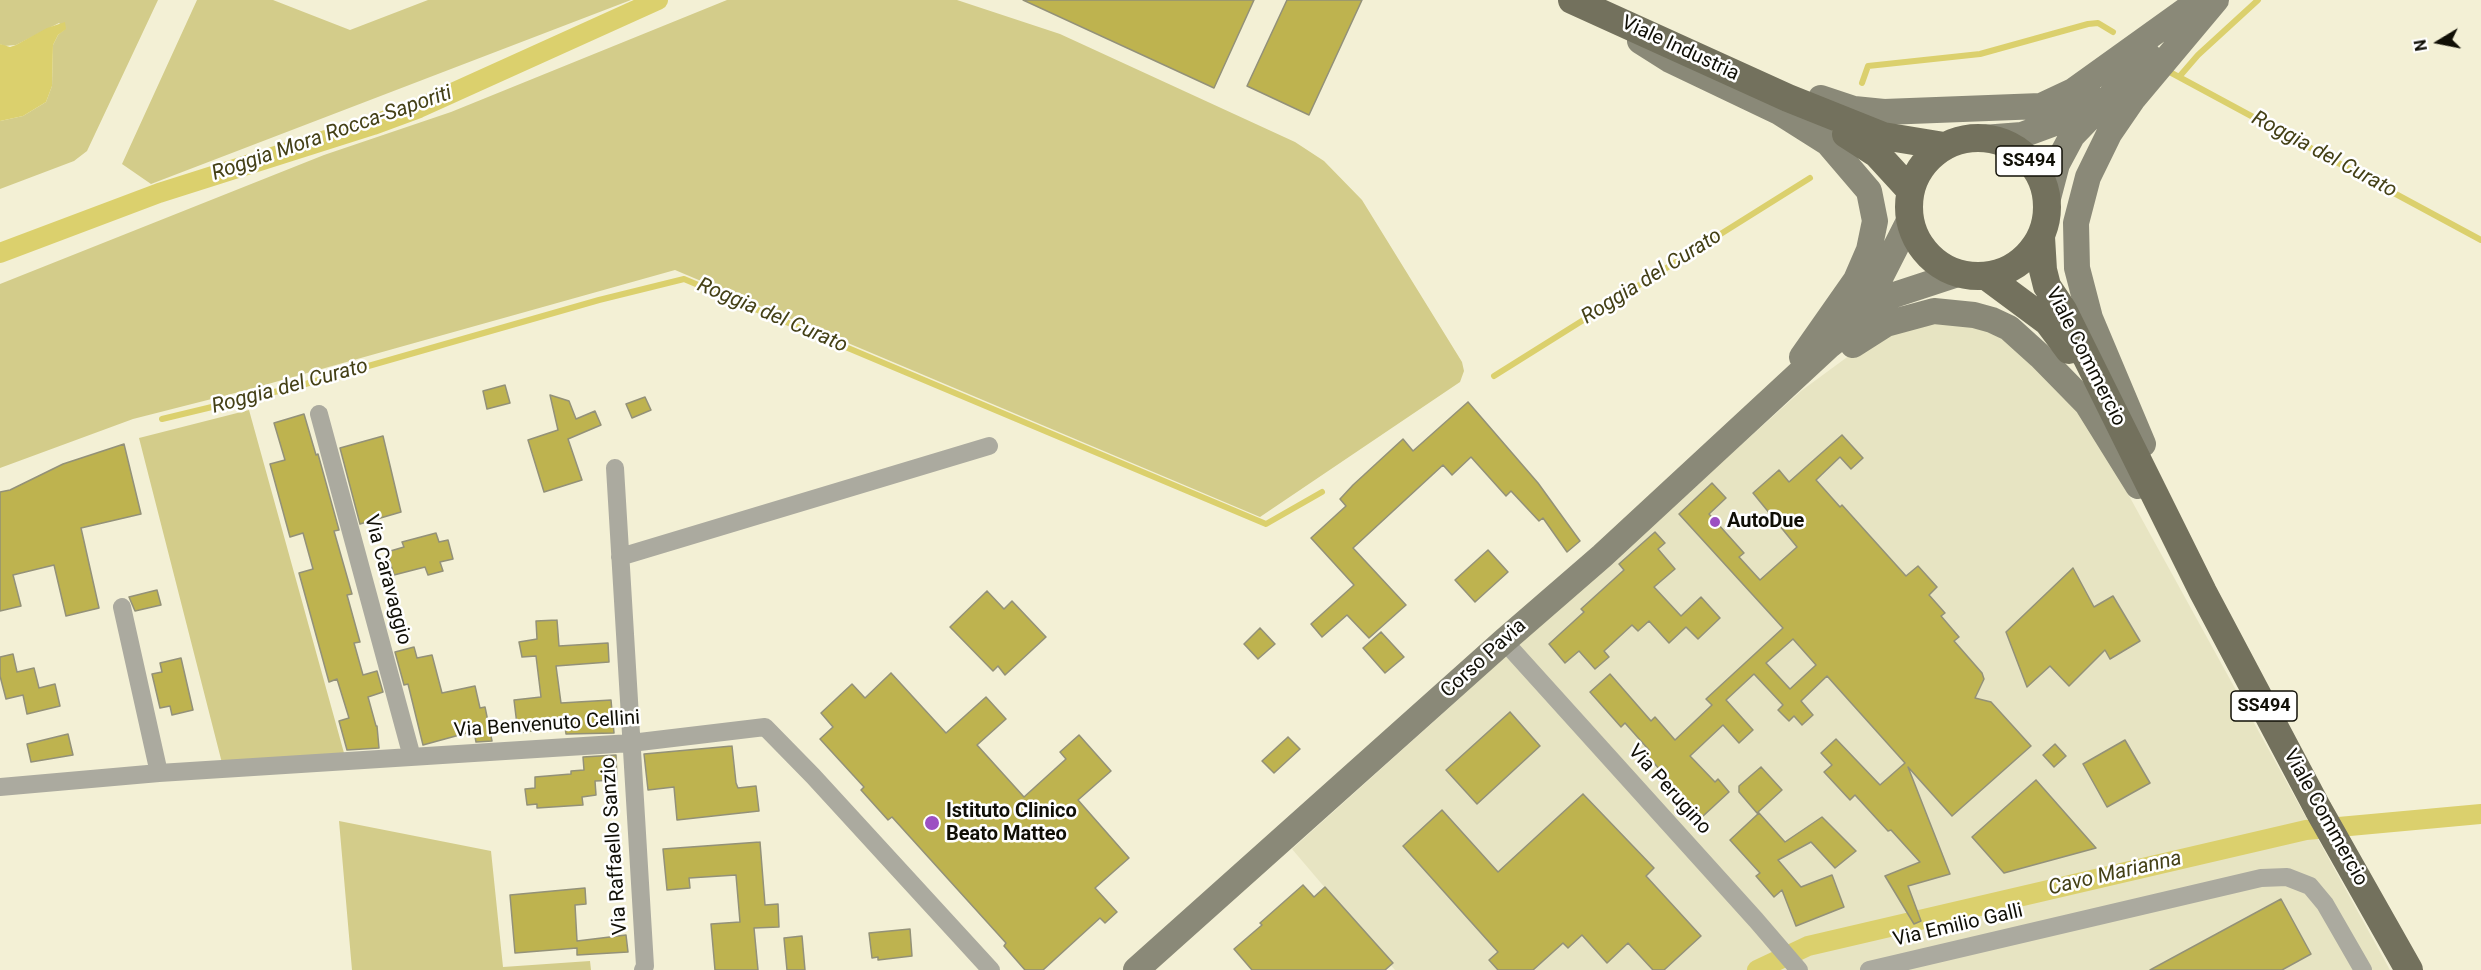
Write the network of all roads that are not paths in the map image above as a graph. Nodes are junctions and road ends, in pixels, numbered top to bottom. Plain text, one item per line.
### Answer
1 (2200, 0) edge
2 (2209, 0) edge
3 (2217, 0) edge
4 (1577, 2) edge
5 (2148, 57) junction
6 (1788, 98) junction
7 (1983, 138) junction
8 (1944, 146) junction
9 (1910, 190) junction
10 (2047, 202) junction
11 (1910, 219) junction
12 (2041, 237) junction
13 (1972, 275) junction
14 (1830, 345) junction
15 (1773, 398) junction
16 (319, 414) dead end
17 (989, 446) dead end
18 (615, 468) dead end
19 (2143, 473) junction
20 (620, 556) junction
21 (2203, 592) junction
22 (122, 607) dead end
23 (1504, 641) junction
24 (631, 743) junction
25 (412, 757) junction
26 (159, 773) junction
27 (0, 788) edge
28 (1791, 961) edge
29 (644, 968) edge
30 (991, 970) edge
31 (1136, 970) edge
32 (1869, 970) edge
33 (2363, 970) edge
34 (2409, 970) edge

1 - 4 street
2 - 5 street
3 - 21 street
4 - 6 main road, Viale Industria / SS494
4 - 15 street
5 - 7 street
5 - 10 street
6 - 8 main road, Viale Industria / SS494
6 - 9 main road, Viale Industria / SS494
7 - 8 main road, SS494
7 - 10 main road, SS494
8 - 9 main road, SS494
9 - 11 main road, SS494
10 - 12 main road, SS494
11 - 13 main road, SS494
11 - 14 street, Corso Pavia
12 - 13 main road, SS494
12 - 19 main road, Viale Commercio / SS494
13 - 14 street, Corso Pavia
13 - 19 main road, Viale Commercio / SS494
14 - 15 street, Corso Pavia
15 - 21 street
15 - 23 street, Corso Pavia
16 - 25 street, Via Caravaggio
17 - 20 street
18 - 20 street, Via Raffaello Sanzio
19 - 21 main road, Viale Commercio / SS494
20 - 24 street, Via Raffaello Sanzio
21 - 34 main road, Viale Commercio / SS494
22 - 26 street
23 - 28 street, Via Perugino
23 - 31 street, Corso Pavia
24 - 25 street, Via Benvenuto Cellini
24 - 29 street, Via Raffaello Sanzio
24 - 30 street, Via Benvenuto Cellini
25 - 26 street, Via Benvenuto Cellini
26 - 27 street, Via Benvenuto Cellini
32 - 33 street, Via Emilio Galli

